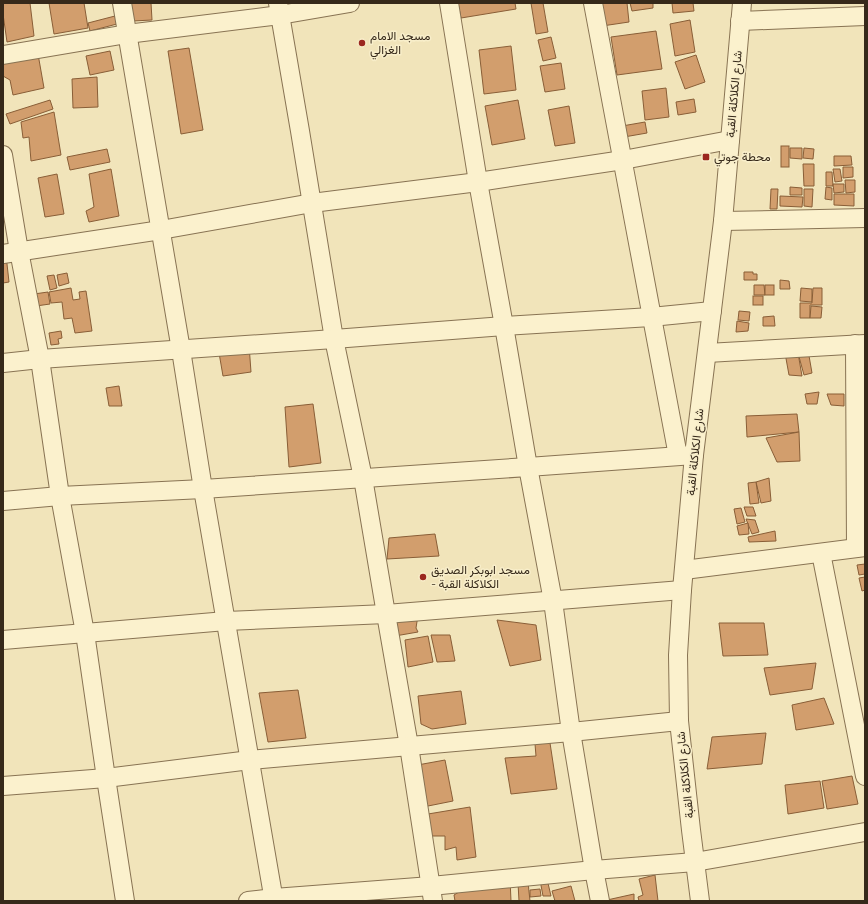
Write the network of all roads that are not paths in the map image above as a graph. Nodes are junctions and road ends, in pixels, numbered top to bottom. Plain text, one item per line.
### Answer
1 (122, 3) edge
2 (350, 3) edge
3 (449, 3) edge
4 (593, 3) edge
5 (742, 3) edge
6 (278, 9) edge
7 (865, 16) edge
8 (740, 21) junction
9 (127, 34) junction
10 (3, 55) edge
11 (730, 140) junction
12 (3, 156) edge
13 (623, 160) junction
14 (478, 182) junction
15 (312, 203) junction
16 (865, 218) edge
17 (723, 221) junction
18 (161, 230) junction
19 (11, 252) edge
20 (712, 312) junction
21 (651, 317) junction
22 (504, 326) junction
23 (334, 340) junction
24 (860, 344) edge
25 (181, 350) junction
26 (707, 353) junction
27 (40, 359) junction
28 (3, 363) edge
29 (686, 456) junction
30 (528, 468) junction
31 (363, 478) junction
32 (203, 489) junction
33 (60, 496) junction
34 (3, 500) edge
35 (861, 547) edge
36 (821, 553) junction
37 (684, 570) junction
38 (682, 590) junction
39 (553, 601) junction
40 (386, 614) junction
41 (226, 621) junction
42 (85, 632) junction
43 (3, 640) edge
44 (679, 721) junction
45 (571, 732) junction
46 (409, 746) junction
47 (250, 760) junction
48 (865, 776) edge
49 (106, 778) junction
50 (3, 786) edge
51 (865, 832) edge
52 (694, 862) junction
53 (594, 870) junction
54 (432, 894) edge
55 (274, 899) edge
56 (125, 901) edge
57 (248, 901) edge
58 (600, 901) edge
59 (700, 901) edge

1 - 9 street
2 - 6 street
3 - 14 street
4 - 13 street
5 - 8 street, شارع الكلاكلة القبة
6 - 9 street
6 - 15 street
7 - 8 street
8 - 11 street, شارع الكلاكلة القبة
9 - 10 street
9 - 18 street
11 - 13 street
11 - 17 street, شارع الكلاكلة القبة
12 - 19 street
13 - 14 street
13 - 21 street
14 - 15 street
14 - 22 street
15 - 18 street
15 - 23 street
16 - 17 street
17 - 20 street, شارع الكلاكلة القبة
18 - 19 street
18 - 25 street
19 - 27 street
20 - 21 street
20 - 26 street, شارع الكلاكلة القبة
21 - 22 street
21 - 29 street
22 - 23 street
22 - 30 street
23 - 25 street
23 - 31 street
24 - 26 street
24 - 35 street
25 - 27 street
25 - 32 street
26 - 29 street, شارع الكلاكلة القبة
27 - 28 street
27 - 33 street
29 - 30 street
29 - 37 street, شارع الكلاكلة القبة
30 - 31 street
30 - 39 street
31 - 32 street
31 - 40 street
32 - 33 street
32 - 41 street
33 - 34 street
33 - 42 street
35 - 36 street
36 - 37 street
36 - 48 street
37 - 38 street, شارع الكلاكلة القبة
38 - 39 street
38 - 44 street, شارع الكلاكلة القبة
39 - 40 street
39 - 45 street
40 - 41 street
40 - 46 street
41 - 42 street
41 - 47 street
42 - 43 street
42 - 49 street
44 - 45 street
44 - 52 street, شارع الكلاكلة القبة
45 - 46 street
45 - 53 street
46 - 47 street
46 - 54 street
47 - 49 street
47 - 55 street
49 - 50 street
49 - 56 street
51 - 52 street
52 - 53 street
52 - 59 street, شارع الكلاكلة القبة
53 - 54 street
53 - 58 street
54 - 55 street
55 - 57 street

